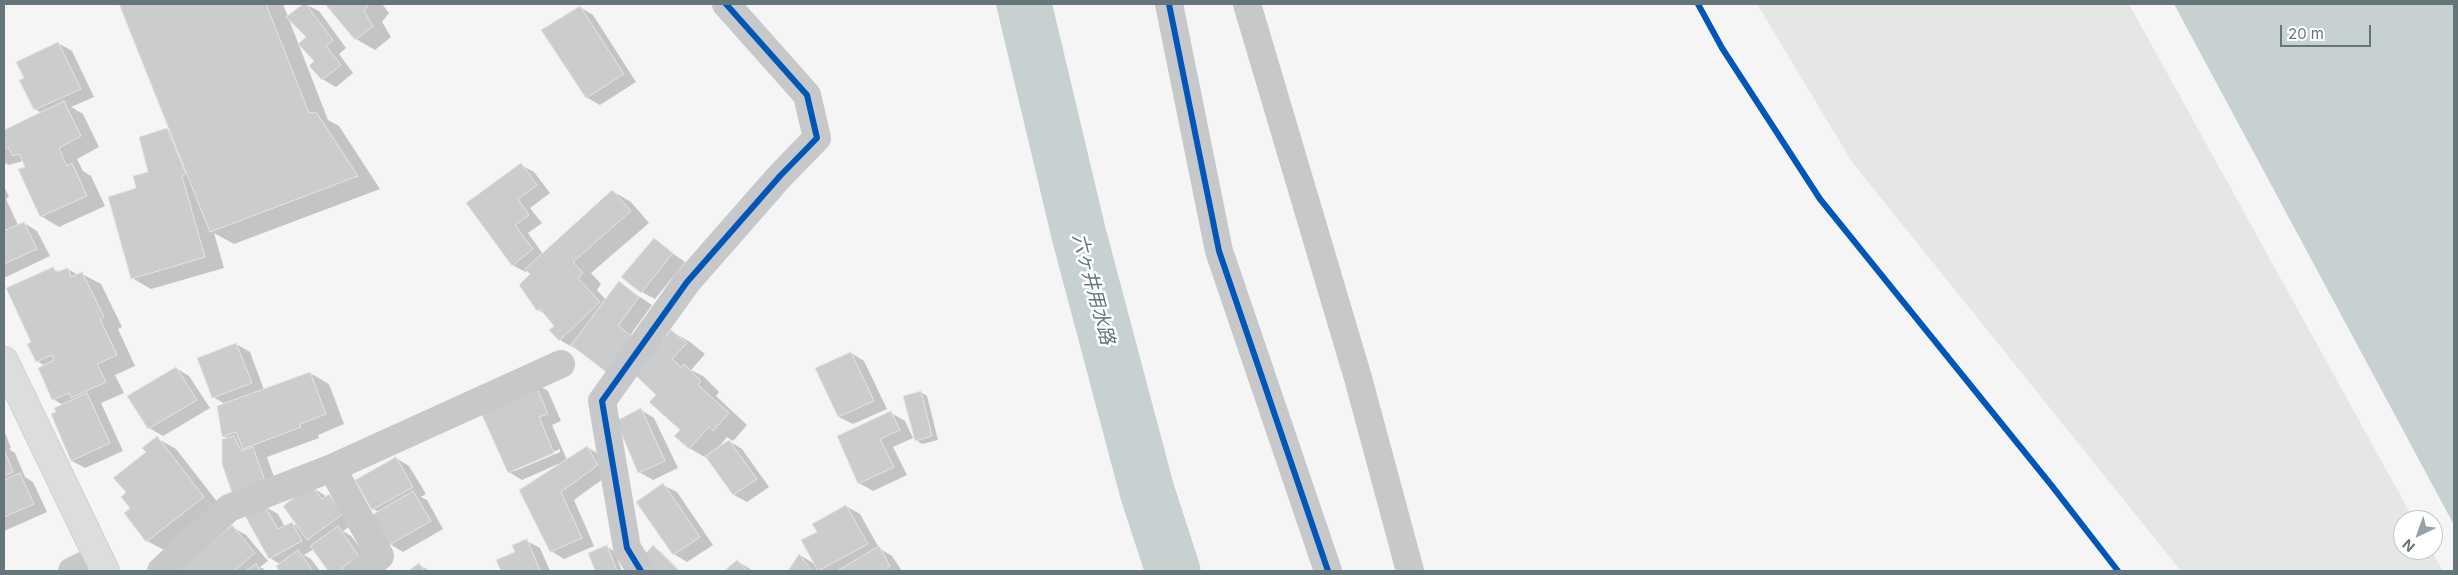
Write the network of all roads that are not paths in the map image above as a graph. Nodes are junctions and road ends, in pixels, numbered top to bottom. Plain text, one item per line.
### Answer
1 (726, 4) edge
2 (1169, 4) edge
3 (1248, 4) edge
4 (4, 361) edge
5 (561, 364) dead end
6 (332, 468) junction
7 (102, 565) edge
8 (72, 571) edge
9 (161, 571) edge
10 (362, 571) edge
11 (640, 571) edge
12 (1328, 571) edge
13 (1410, 571) edge

1 - 11 street
2 - 12 street
3 - 13 street
4 - 7 main road
5 - 6 street
6 - 9 street
6 - 10 street
7 - 8 street

